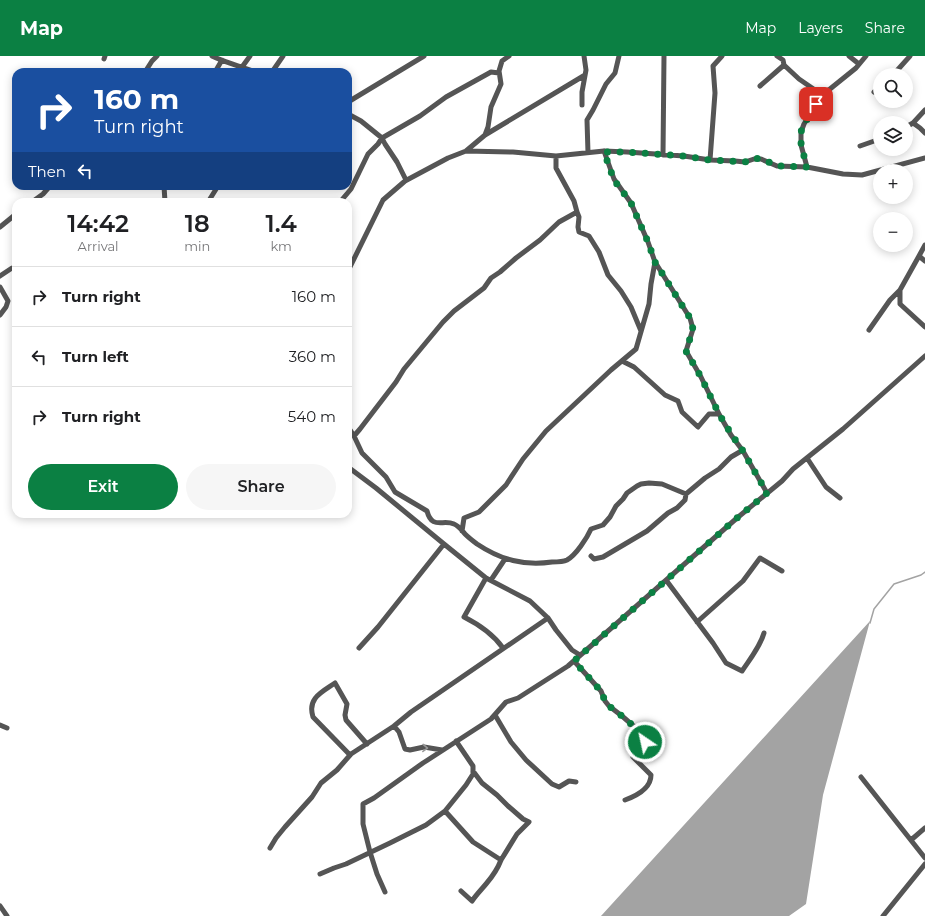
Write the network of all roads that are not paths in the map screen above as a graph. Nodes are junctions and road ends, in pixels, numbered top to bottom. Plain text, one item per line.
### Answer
1 (157, 56) edge
2 (212, 56) edge
3 (250, 56) edge
4 (283, 56) edge
5 (424, 56) edge
6 (509, 56) edge
7 (584, 56) edge
8 (619, 56) edge
9 (664, 56) edge
10 (722, 56) edge
11 (776, 56) edge
12 (849, 56) edge
13 (866, 56) edge
14 (910, 56) edge
15 (222, 60) junction
16 (783, 60) edge
17 (859, 64) junction
18 (242, 66) junction
19 (147, 68) edge
20 (217, 68) edge
21 (246, 68) edge
22 (275, 68) edge
23 (899, 68) edge
24 (499, 73) junction
25 (585, 75) junction
26 (760, 86) dead end
27 (820, 96) junction
28 (352, 100) edge
29 (582, 105) dead end
30 (925, 110) edge
31 (352, 116) edge
32 (913, 123) joint
33 (925, 133) edge
34 (485, 135) junction
35 (382, 138) junction
36 (873, 141) edge
37 (860, 146) dead end
38 (466, 151) junction
39 (604, 152) junction
40 (588, 153) junction
41 (663, 155) junction
42 (556, 156) junction
43 (925, 158) edge
44 (710, 160) junction
45 (807, 167) junction
46 (406, 180) junction
47 (352, 187) edge
48 (46, 190) edge
49 (350, 190) edge
50 (38, 198) edge
51 (343, 198) edge
52 (577, 212) junction
53 (12, 217) edge
54 (0, 227) edge
55 (925, 245) edge
56 (919, 256) junction
57 (925, 261) edge
58 (655, 262) junction
59 (352, 263) edge
60 (12, 268) edge
61 (0, 276) edge
62 (0, 287) edge
63 (900, 290) junction
64 (890, 300) junction
65 (900, 304) junction
66 (0, 315) edge
67 (925, 327) edge
68 (869, 330) dead end
69 (641, 331) junction
70 (925, 356) edge
71 (622, 361) junction
72 (719, 414) junction
73 (352, 433) edge
74 (354, 436) junction
75 (743, 450) junction
76 (807, 458) junction
77 (352, 470) edge
78 (767, 493) junction
79 (686, 494) junction
80 (840, 498) dead end
81 (462, 531) junction
82 (444, 544) junction
83 (590, 556) dead end
84 (506, 558) junction
85 (782, 571) dead end
86 (488, 579) junction
87 (666, 580) junction
88 (548, 618) junction
89 (697, 622) junction
90 (764, 633) dead end
91 (359, 648) dead end
92 (503, 648) junction
93 (580, 655) junction
94 (574, 661) junction
95 (494, 715) junction
96 (0, 725) edge
97 (394, 726) junction
98 (7, 728) dead end
99 (456, 741) junction
100 (367, 744) junction
101 (442, 750) junction
102 (350, 755) junction
103 (473, 771) junction
104 (861, 777) dead end
105 (576, 782) dead end
106 (625, 800) dead end
107 (445, 811) junction
108 (925, 828) edge
109 (911, 840) junction
110 (270, 848) dead end
111 (370, 852) junction
112 (925, 858) edge
113 (501, 860) junction
114 (925, 864) edge
115 (320, 874) dead end
116 (461, 891) dead end
117 (385, 892) dead end
118 (0, 906) edge
119 (7, 916) edge
120 (883, 916) edge

1 - 19 street
2 - 15 street
3 - 18 street
4 - 22 street
5 - 28 street
6 - 24 street
7 - 25 street
8 - 40 street
9 - 41 street
10 - 44 street
11 - 16 street
12 - 17 street
13 - 17 street
14 - 23 street
15 - 18 street
15 - 20 street
16 - 26 street
16 - 27 street
17 - 27 street
18 - 21 street
24 - 34 street
24 - 35 street
25 - 29 street
25 - 34 street
27 - 45 street
30 - 32 street
31 - 35 street
32 - 33 street
34 - 38 street
35 - 46 street
35 - 47 street
36 - 37 street
38 - 42 street
38 - 46 street
39 - 40 street
39 - 41 street
39 - 58 street
40 - 42 street
41 - 44 street
42 - 52 street
43 - 45 street
44 - 45 street
46 - 59 street
48 - 50 street
49 - 51 street
52 - 69 street
52 - 74 street
53 - 54 street
55 - 56 street
56 - 57 street
56 - 63 street
58 - 69 street
58 - 72 street
60 - 61 street
62 - 66 street
63 - 64 street
63 - 65 street
64 - 65 street
64 - 68 street
65 - 67 street
69 - 71 street
70 - 76 street
71 - 72 street
71 - 81 street
72 - 75 street
73 - 74 street
74 - 81 street
75 - 78 street
75 - 79 street
76 - 78 street
76 - 80 street
77 - 82 street
78 - 87 street
79 - 83 street
79 - 84 street
81 - 84 street
82 - 86 street
82 - 91 street
84 - 86 street
85 - 89 street
86 - 88 street
86 - 92 street
87 - 89 street
87 - 93 street
88 - 92 street
88 - 93 street
89 - 90 street
92 - 97 street
93 - 94 street
94 - 95 street
94 - 106 street
95 - 99 street
95 - 105 street
96 - 98 street
97 - 100 street
97 -> 101 street
99 - 101 street
99 - 103 street
100 - 102 street
100 - 102 street
101 - 111 street
102 - 110 street
103 - 107 street
103 - 113 street
104 - 109 street
107 - 111 street
107 - 113 street
108 - 109 street
109 - 112 street
111 - 115 street
111 - 117 street
113 - 116 street
114 - 120 street
118 - 119 street

